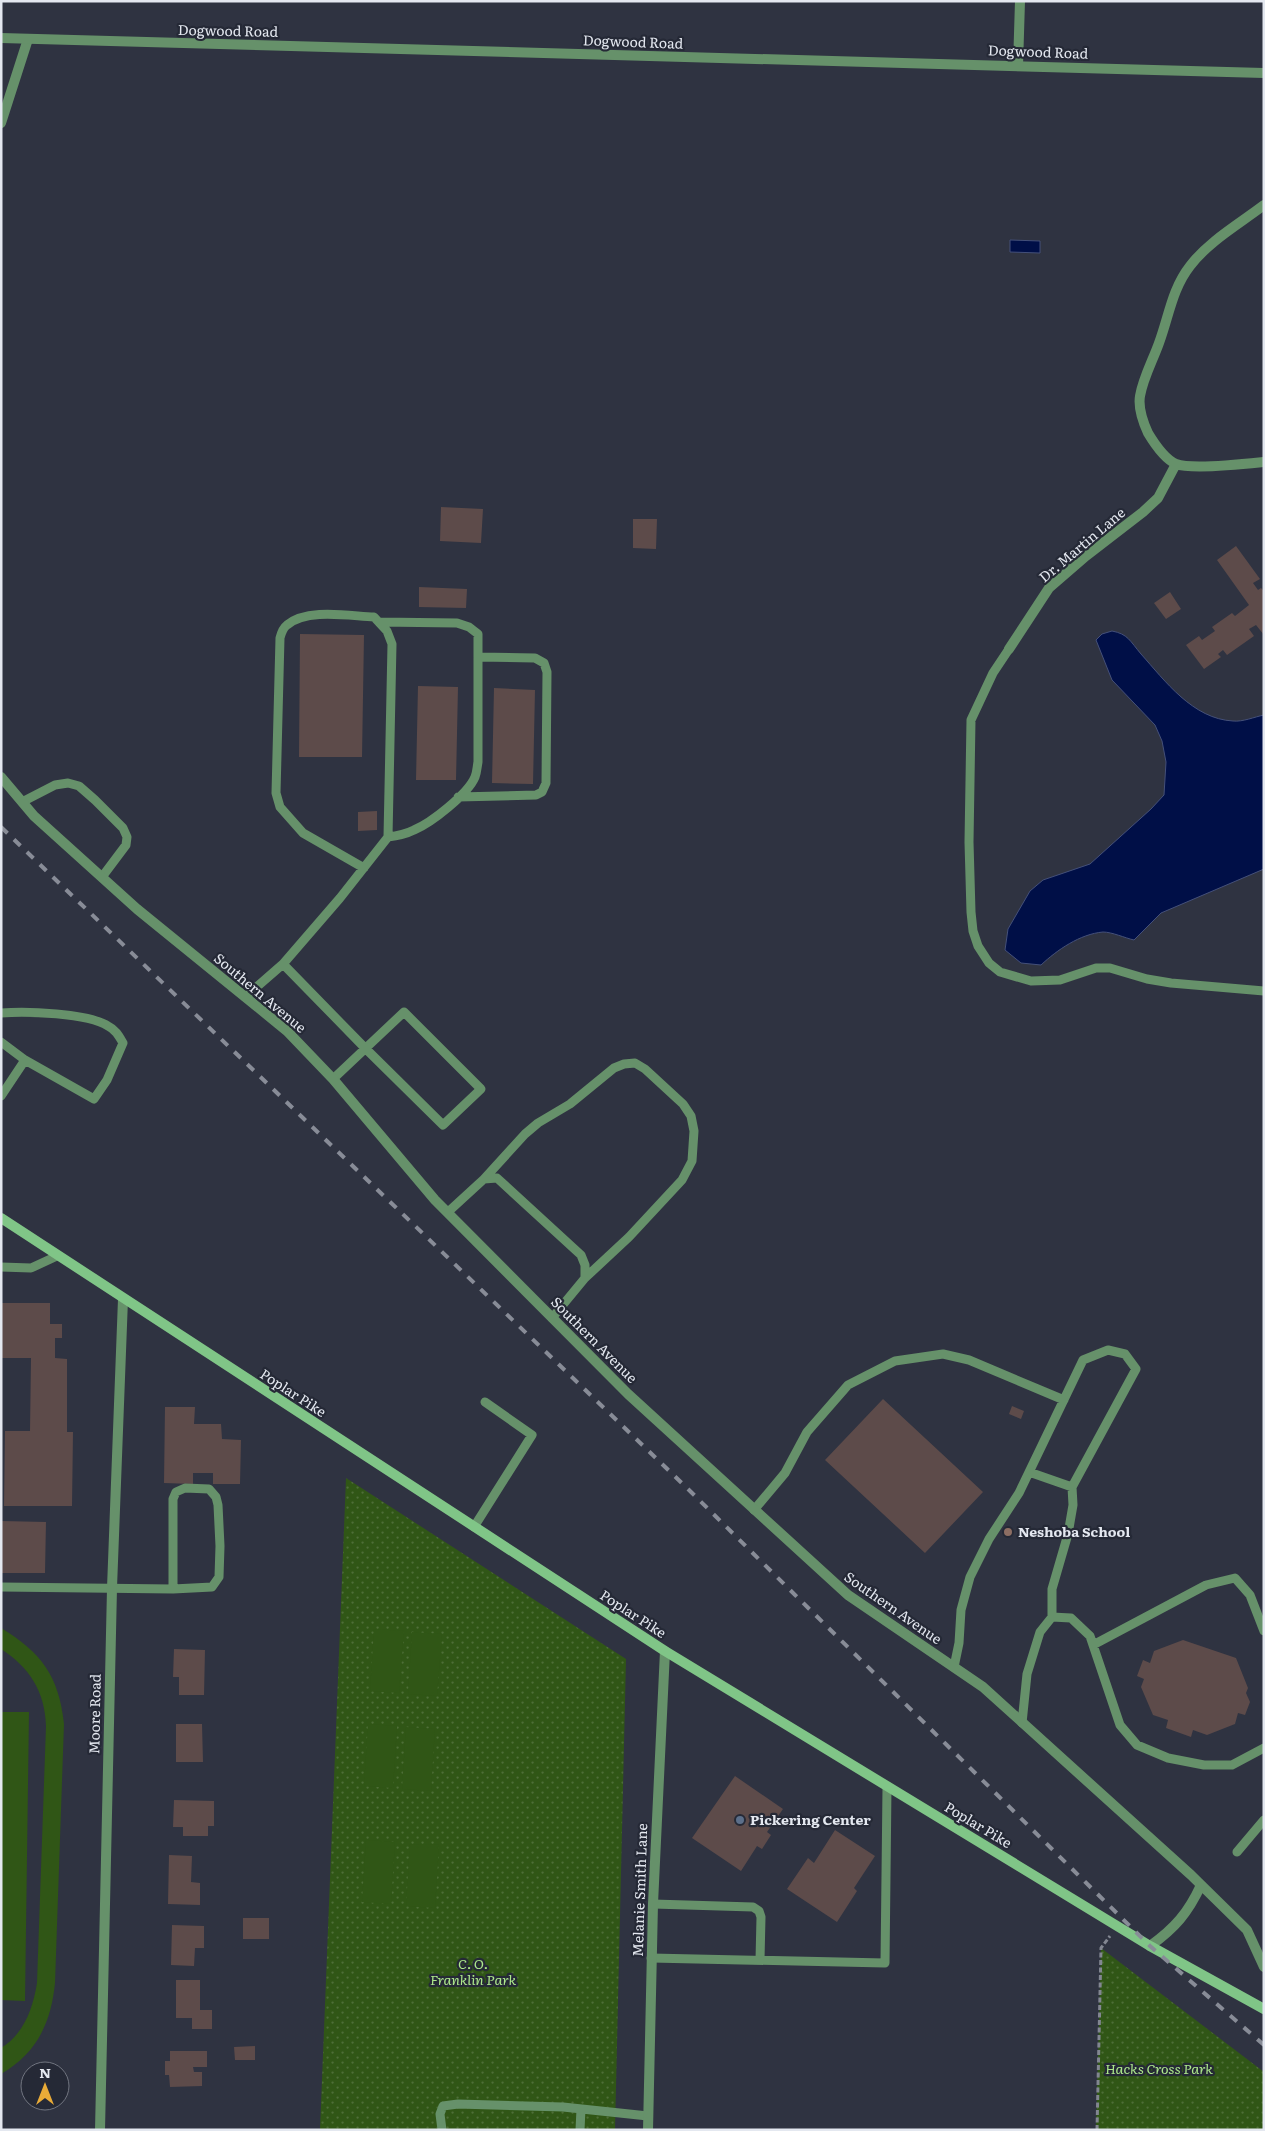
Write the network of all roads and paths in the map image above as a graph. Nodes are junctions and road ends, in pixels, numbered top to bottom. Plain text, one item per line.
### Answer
1 (1020, 1) edge
2 (1, 38) edge
3 (28, 39) junction
4 (1018, 66) junction
5 (1264, 73) edge
6 (1, 123) edge
7 (1264, 205) edge
8 (1264, 462) edge
9 (1176, 464) junction
10 (380, 622) junction
11 (1008, 650) joint
12 (478, 657) junction
13 (1, 777) edge
14 (458, 797) junction
15 (22, 802) junction
16 (388, 837) junction
17 (364, 868) junction
18 (102, 877) junction
19 (283, 964) junction
20 (1264, 991) edge
21 (245, 997) junction
22 (1, 1013) edge
23 (1, 1042) edge
24 (365, 1048) junction
25 (25, 1060) junction
26 (334, 1079) junction
27 (1, 1096) edge
28 (484, 1178) junction
29 (448, 1212) junction
30 (1, 1218) edge
31 (57, 1256) junction
32 (1, 1267) edge
33 (585, 1278) junction
34 (123, 1299) junction
35 (552, 1318) junction
36 (1064, 1400) junction
37 (485, 1402) dead end
38 (1029, 1472) junction
39 (1072, 1487) junction
40 (754, 1510) junction
41 (474, 1527) junction
42 (1, 1587) edge
43 (112, 1588) junction
44 (173, 1589) junction
45 (1052, 1617) junction
46 (1264, 1631) edge
47 (1093, 1646) junction
48 (665, 1651) junction
49 (954, 1667) junction
50 (1022, 1723) junction
51 (1264, 1748) edge
52 (887, 1786) junction
53 (1264, 1820) edge
54 (1237, 1852) dead end
55 (1201, 1885) junction
56 (653, 1904) junction
57 (1117, 1926) junction
58 (1150, 1946) junction
59 (651, 1958) junction
60 (760, 1960) junction
61 (1264, 1967) edge
62 (1264, 2008) edge
63 (581, 2109) junction
64 (648, 2116) junction
65 (100, 2130) edge
66 (442, 2130) edge
67 (580, 2130) edge
68 (648, 2130) edge
69 (1097, 2130) edge

1 - 4 street
2 - 3 street, Dogwood Road
3 - 4 street, Dogwood Road
3 - 6 street
4 - 5 street, Dogwood Road
7 - 9 street
8 - 9 street
9 - 11 street, Dr. Martin Lane
10 - 12 lane
10 - 16 lane
10 - 17 lane
11 - 20 lane
12 - 14 lane
12 - 14 lane
13 - 15 street, Southern Avenue
14 - 16 lane
15 - 18 street, Southern Avenue
15 - 18 lane
16 - 17 lane
17 - 19 lane
18 - 21 street, Southern Avenue
19 - 21 lane
19 - 24 lane
21 - 26 street, Southern Avenue
22 - 25 lane
23 - 25 lane
24 - 24 lane
24 - 26 lane
25 - 27 lane
26 - 29 street, Southern Avenue
28 - 29 lane
28 - 33 lane
28 - 33 lane
29 - 35 street, Southern Avenue
30 - 31 main road, Poplar Pike
31 - 32 lane
31 - 34 main road, Poplar Pike
33 - 35 lane
34 - 41 main road, Poplar Pike
34 - 43 street, Moore Road
35 - 40 street, Southern Avenue
36 - 38 lane
36 - 39 lane
36 - 40 lane
37 - 41 lane
38 - 39 lane
38 - 49 lane
39 - 45 lane
40 - 49 street, Southern Avenue
41 - 48 main road, Poplar Pike
42 - 43 lane
43 - 44 lane
43 - 65 street, Moore Road
44 - 44 lane
45 - 47 lane
45 - 50 lane
46 - 47 lane
47 - 51 lane
48 - 52 main road, Poplar Pike
48 - 56 street, Melanie Smith Lane
49 - 50 street, Southern Avenue
50 - 55 street, Southern Avenue
52 - 57 main road, Poplar Pike
52 - 60 lane
53 - 54 lane
55 - 58 street
55 - 61 street, Southern Avenue
56 - 59 street, Melanie Smith Lane
56 - 60 lane
57 - 58 main road, Poplar Pike
57 - 69 path
58 - 62 main road, Poplar Pike
59 - 60 lane
59 - 64 street, Melanie Smith Lane
63 - 64 lane
63 - 66 lane
63 - 67 lane
64 - 68 street, Melanie Smith Lane

